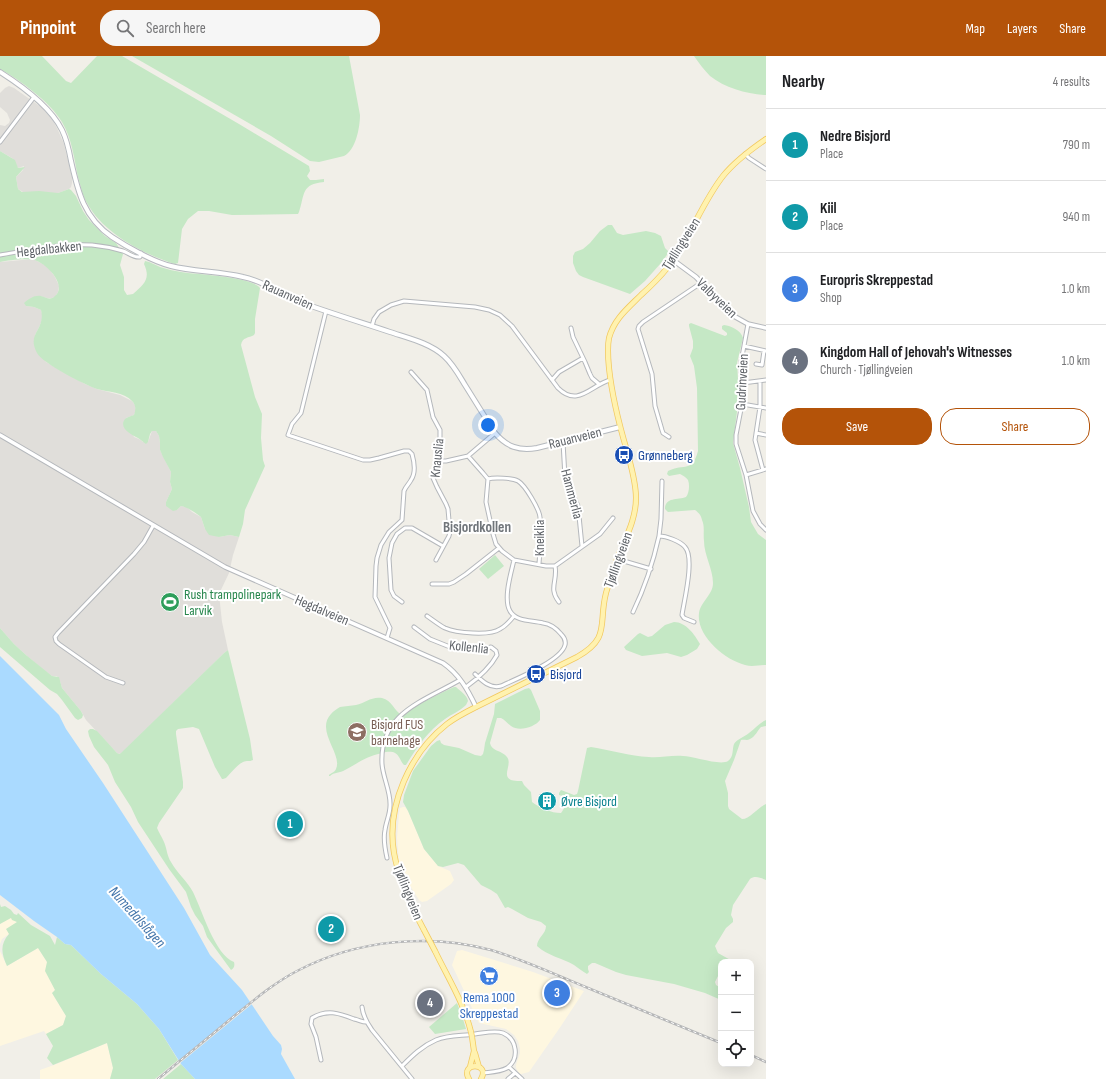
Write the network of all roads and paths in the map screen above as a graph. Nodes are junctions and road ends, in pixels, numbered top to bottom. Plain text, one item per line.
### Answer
1 (0, 72) edge
2 (34, 97) junction
3 (766, 139) edge
4 (0, 142) edge
5 (745, 154) junction
6 (766, 170) edge
7 (142, 253) junction
8 (0, 255) edge
9 (673, 260) junction
10 (701, 283) junction
11 (326, 311) junction
12 (748, 324) junction
13 (372, 326) junction
14 (571, 328) dead end
15 (766, 328) edge
16 (744, 346) junction
17 (765, 351) edge
18 (583, 358) junction
19 (756, 364) dead end
20 (762, 365) junction
21 (766, 366) edge
22 (411, 372) dead end
23 (552, 380) junction
24 (610, 380) junction
25 (766, 380) edge
26 (760, 381) junction
27 (743, 383) junction
28 (599, 384) junction
29 (742, 404) junction
30 (760, 407) junction
31 (766, 408) edge
32 (620, 427) junction
33 (495, 433) junction
34 (756, 433) junction
35 (0, 435) edge
36 (766, 435) edge
37 (668, 437) dead end
38 (563, 442) junction
39 (468, 456) junction
40 (436, 461) junction
41 (765, 470) edge
42 (746, 475) junction
43 (488, 479) junction
44 (662, 481) dead end
45 (613, 518) dead end
46 (153, 526) junction
47 (766, 530) edge
48 (659, 536) junction
49 (443, 546) junction
50 (582, 546) junction
51 (499, 548) junction
52 (617, 559) junction
53 (436, 560) dead end
54 (514, 560) junction
55 (539, 564) junction
56 (556, 566) junction
57 (650, 569) junction
58 (432, 584) dead end
59 (402, 602) dead end
60 (559, 602) dead end
61 (633, 612) dead end
62 (427, 616) dead end
63 (514, 616) junction
64 (694, 622) dead end
65 (414, 627) dead end
66 (387, 638) junction
67 (476, 676) junction
68 (460, 680) junction
69 (123, 683) dead end
70 (466, 687) junction
71 (476, 707) junction
72 (387, 858) dead end
73 (362, 1007) dead end
74 (366, 1022) junction
75 (474, 1051) junction
76 (321, 1060) dead end
77 (402, 1066) junction
78 (470, 1067) junction
79 (479, 1067) junction
80 (509, 1067) junction
81 (483, 1073) junction
82 (515, 1073) junction
83 (412, 1079) edge
84 (469, 1079) edge
85 (481, 1079) edge
86 (508, 1079) edge
87 (522, 1079) edge

1 - 2 main road, Rauanveien
2 - 4 street
2 - 7 main road, Rauanveien
3 - 5 main road, Tjøllingveien
5 - 6 street
5 - 9 main road, Tjøllingveien
7 - 8 street, Hegdalbakken
7 - 11 main road, Rauanveien
9 - 10 street, Valbyveien
9 - 24 main road, Tjøllingveien
10 - 12 street, Valbyveien
10 - 37 street
11 - 13 main road, Rauanveien
11 - 66 street
12 - 15 street, Valbyveien
12 - 16 street, Gudrinveien
13 - 23 street
13 - 33 main road, Rauanveien
14 - 18 street
16 - 17 street
16 - 27 street, Gudrinveien
17 - 20 street
18 - 23 street
18 - 28 street
19 - 20 street
20 - 21 street
22 - 40 street, Knauslia
23 - 28 street
24 - 28 street
24 - 32 main road, Tjøllingveien
25 - 26 street
26 - 27 street
26 - 30 street
27 - 29 street, Gudrinveien
29 - 30 street
29 - 42 street, Gudrinveien
30 - 31 street
30 - 34 street
32 - 38 main road, Rauanveien
32 - 52 main road, Tjøllingveien
33 - 38 main road, Rauanveien
33 - 39 street
34 - 36 street
34 - 41 street
35 - 46 street, Hegdalveien
38 - 50 street, Hammerlia
39 - 40 street
39 - 43 street
40 - 49 street, Knauslia
41 - 42 street
42 - 47 street, Gudrinveien
43 - 51 street
43 - 55 street, Kneiklia
44 - 48 street
45 - 50 street
46 - 66 street, Hegdalveien
46 - 69 street
48 - 57 street
48 - 64 street
49 - 53 street, Knauslia
49 - 59 street
50 - 56 street
51 - 54 street, Kneiklia
51 - 58 street
52 - 57 street
52 - 71 main road, Tjøllingveien
54 - 55 street, Kneiklia
54 - 63 street
55 - 56 street
56 - 60 street
57 - 61 street
62 - 63 street
63 - 67 street
65 - 67 street, Kollenlia
66 - 68 street, Hegdalveien
67 - 70 street
68 - 70 street, Hegdalveien
68 - 72 street
70 - 71 street, Hegdalveien
71 - 75 main road, Tjøllingveien, bridge
73 - 74 street
74 - 76 street
74 - 77 street
75 - 78 main road
75 - 79 main road
77 - 80 street
77 - 83 street
78 - 79 main road
78 - 84 main road
79 - 81 main road
80 - 81 street
80 - 82 street
81 - 85 main road
82 - 86 street
82 - 87 street

